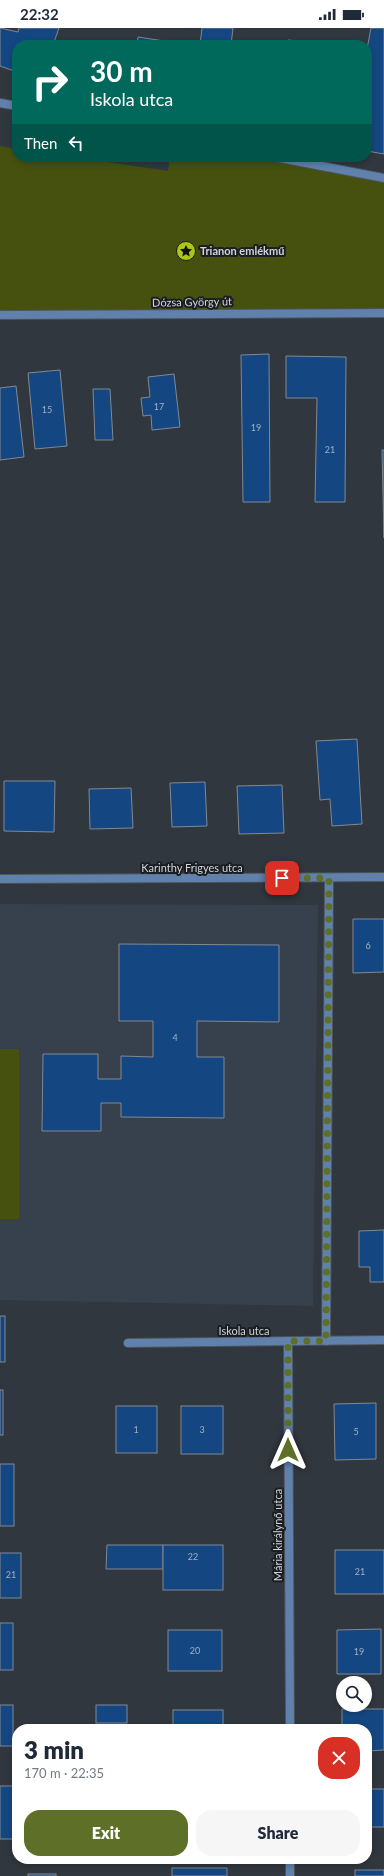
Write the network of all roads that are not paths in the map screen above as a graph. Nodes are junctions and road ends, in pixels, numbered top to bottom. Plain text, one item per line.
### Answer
1 (0, 103) edge
2 (12, 105) edge
3 (301, 162) edge
4 (384, 178) edge
5 (384, 313) edge
6 (0, 315) edge
7 (329, 878) junction
8 (384, 878) edge
9 (0, 879) edge
10 (384, 1340) edge
11 (288, 1341) junction
12 (326, 1341) junction
13 (128, 1342) dead end
14 (290, 1724) edge
15 (290, 1864) edge
16 (290, 1876) edge

1 - 2 street
3 - 4 street
5 - 6 street, Dózsa György út
7 - 8 street, Karinthy Frigyes utca
7 - 9 street, Karinthy Frigyes utca
7 - 12 street
10 - 12 street, Iskola utca
11 - 12 street, Iskola utca
11 - 13 street, Iskola utca
11 - 14 street, Mária királynő utca
15 - 16 street

